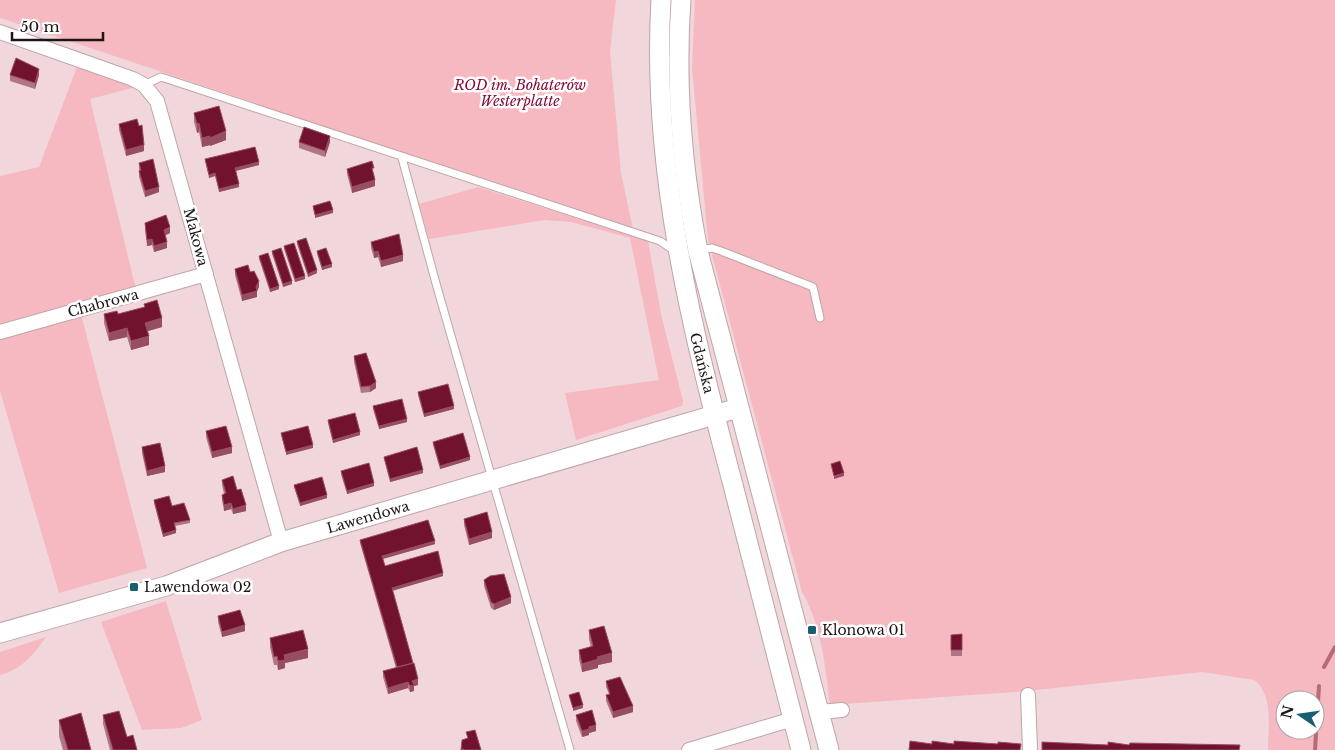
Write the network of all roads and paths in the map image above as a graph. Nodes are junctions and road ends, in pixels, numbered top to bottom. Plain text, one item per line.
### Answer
1 (661, 0) edge
2 (681, 0) edge
3 (0, 32) edge
4 (144, 85) junction
5 (402, 158) junction
6 (698, 250) junction
7 (678, 253) junction
8 (206, 274) junction
9 (820, 318) dead end
10 (0, 332) edge
11 (738, 408) junction
12 (714, 414) junction
13 (494, 480) junction
14 (281, 542) junction
15 (0, 633) edge
16 (1028, 694) dead end
17 (842, 710) dead end
18 (819, 712) junction
19 (793, 718) junction
20 (570, 750) edge
21 (689, 750) edge
22 (801, 750) edge
23 (829, 750) edge
24 (1030, 750) edge

1 - 7 main road, Gdańska
2 - 6 main road, Gdańska
3 - 4 street, Makowa
4 - 5 lane
4 - 8 street, Makowa
5 - 7 lane
5 - 13 lane
6 - 7 lane
6 - 9 lane
6 - 11 main road, Gdańska
7 - 12 main road, Gdańska
8 - 10 street, Chabrowa
8 - 14 street, Makowa
11 - 12 main road, Lawendowa
11 - 18 main road, Gdańska
12 - 13 main road, Lawendowa
12 - 19 main road, Gdańska
13 - 14 main road, Lawendowa
13 - 20 lane
14 - 15 main road, Lawendowa
16 - 24 street
17 - 18 street
18 - 19 main road
18 - 23 main road, Gdańska
19 - 21 street
19 - 22 main road, Gdańska

